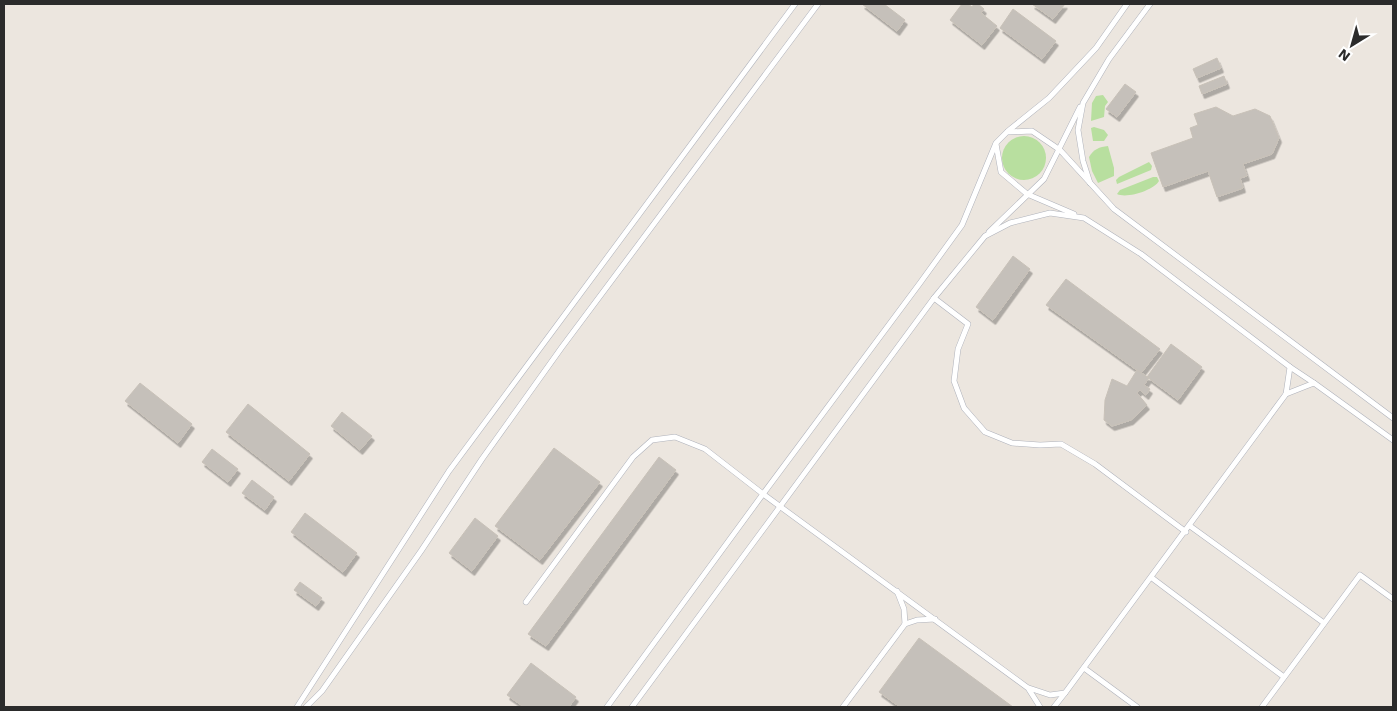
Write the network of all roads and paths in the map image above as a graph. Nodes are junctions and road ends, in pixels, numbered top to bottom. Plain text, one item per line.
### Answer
1 (795, 4) edge
2 (818, 4) edge
3 (1127, 4) edge
4 (1150, 4) edge
5 (1083, 102) junction
6 (1007, 132) junction
7 (996, 143) junction
8 (1060, 150) junction
9 (1091, 186) junction
10 (1027, 194) junction
11 (1084, 218) junction
12 (985, 236) junction
13 (934, 298) junction
14 (1290, 367) junction
15 (1314, 383) junction
16 (1286, 394) junction
17 (1393, 418) edge
18 (1393, 440) edge
19 (763, 494) junction
20 (780, 506) junction
21 (1190, 526) junction
22 (1186, 532) junction
23 (1152, 578) junction
24 (897, 591) junction
25 (1393, 599) edge
26 (526, 602) dead end
27 (935, 619) junction
28 (1324, 623) junction
29 (905, 624) junction
30 (1084, 668) junction
31 (1284, 677) junction
32 (1028, 688) junction
33 (1065, 693) junction
34 (297, 707) edge
35 (306, 707) edge
36 (607, 707) edge
37 (632, 707) edge
38 (843, 707) edge
39 (1040, 707) edge
40 (1054, 707) edge
41 (1137, 707) edge
42 (1262, 707) edge

1 - 34 lane
2 - 35 lane
3 - 6 lane
4 - 5 lane
5 - 8 lane
5 - 9 lane
6 - 7 lane
6 - 8 lane
7 - 10 lane
7 - 19 lane
8 - 9 lane
8 - 10 lane
9 - 17 lane
10 - 11 lane
10 - 12 lane
11 - 12 lane
11 - 14 lane
12 - 13 lane
13 - 20 lane
13 - 22 lane
14 - 15 lane
14 - 16 lane
15 - 16 lane
15 - 18 lane
16 - 21 lane
19 - 20 lane
19 - 26 lane
19 - 36 lane
20 - 24 lane
20 - 37 lane
21 - 22 lane
21 - 28 lane
22 - 23 lane
23 - 30 lane
23 - 31 lane
24 - 27 lane
24 - 29 lane
25 - 28 lane
27 - 29 lane
27 - 32 lane
28 - 31 lane
29 - 38 lane
30 - 33 lane
30 - 41 lane
31 - 42 lane
32 - 33 lane
32 - 39 lane
33 - 40 lane

